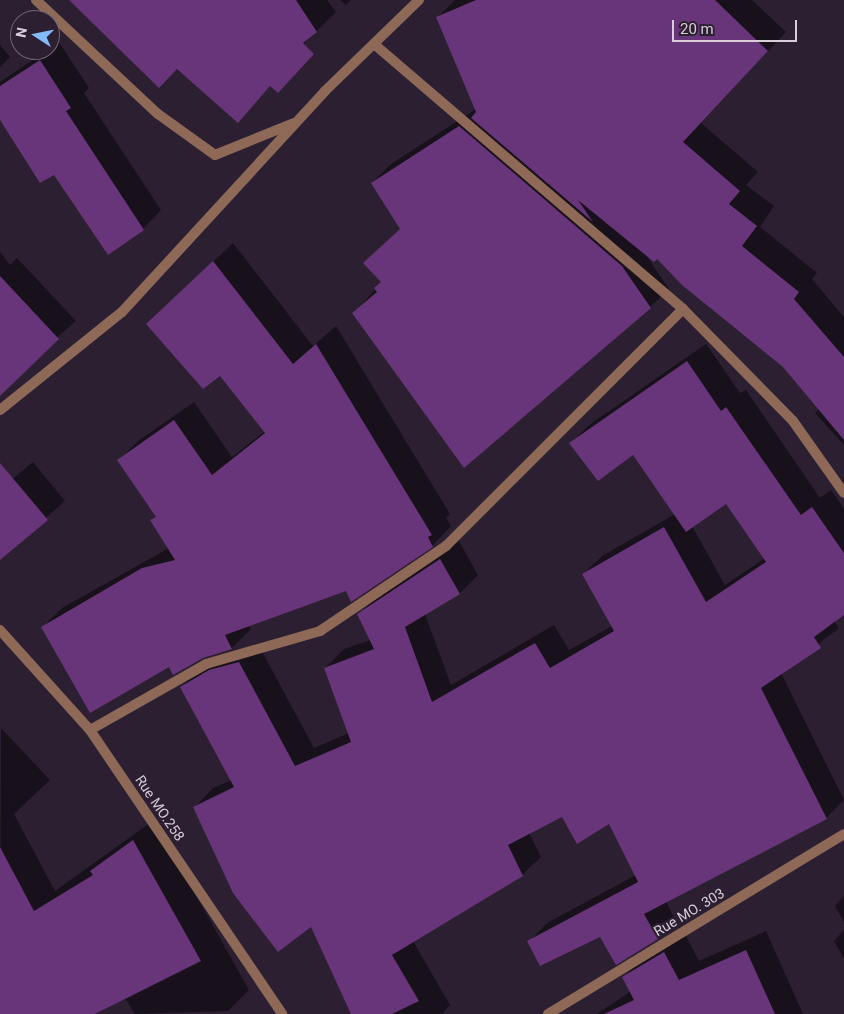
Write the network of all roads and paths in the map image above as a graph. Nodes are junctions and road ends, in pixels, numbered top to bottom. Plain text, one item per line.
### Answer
1 (36, 0) edge
2 (419, 0) edge
3 (374, 44) junction
4 (297, 122) junction
5 (683, 310) junction
6 (0, 410) edge
7 (844, 492) edge
8 (0, 630) edge
9 (90, 730) junction
10 (844, 834) edge
11 (282, 1014) edge
12 (548, 1014) edge

1 - 4 street
2 - 3 street
3 - 4 street
3 - 5 street
4 - 6 street
5 - 7 street
5 - 9 street
8 - 9 street, Rue MO.258
9 - 11 street, Rue MO.258
10 - 12 street, Rue MO. 303

